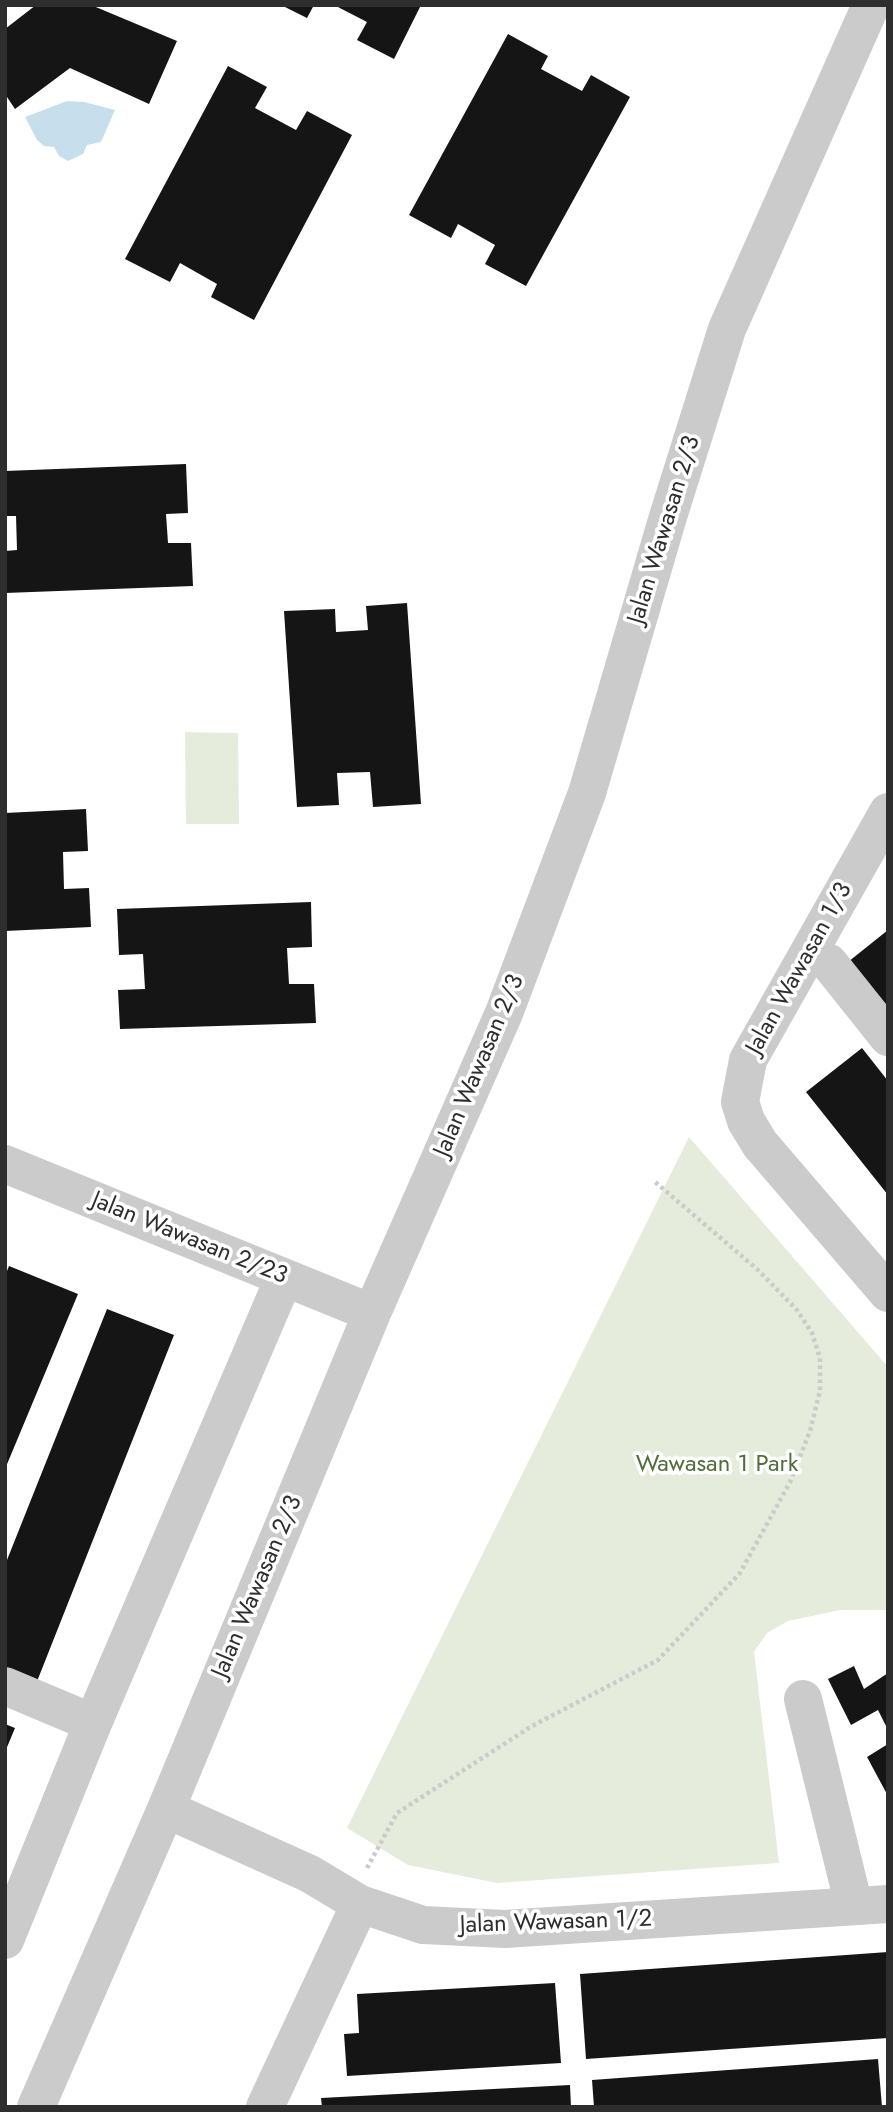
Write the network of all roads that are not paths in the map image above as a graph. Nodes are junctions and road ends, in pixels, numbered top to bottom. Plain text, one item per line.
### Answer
1 (871, 5) edge
2 (888, 812) edge
3 (829, 963) dead end
4 (888, 1037) edge
5 (7, 1168) edge
6 (284, 1278) junction
7 (888, 1293) edge
8 (372, 1313) junction
9 (5, 1686) edge
10 (803, 1699) dead end
11 (93, 1723) junction
12 (166, 1809) junction
13 (355, 1901) junction
14 (871, 1905) edge
15 (5, 1940) edge
16 (36, 2107) edge
17 (265, 2107) edge

1 - 8 street, Jalan Wawasan 2/3
2 - 7 street, Jalan Wawasan 1/3
3 - 4 street
5 - 6 street, Jalan Wawasan 2/23
6 - 8 street, Jalan Wawasan 2/23
6 - 11 street
8 - 12 street, Jalan Wawasan 2/3
9 - 11 street
10 - 14 street
11 - 15 street
12 - 13 street, Jalan Wawasan 1/2
12 - 16 street, Jalan Wawasan 2/3
13 - 14 street, Jalan Wawasan 1/2
13 - 17 street

